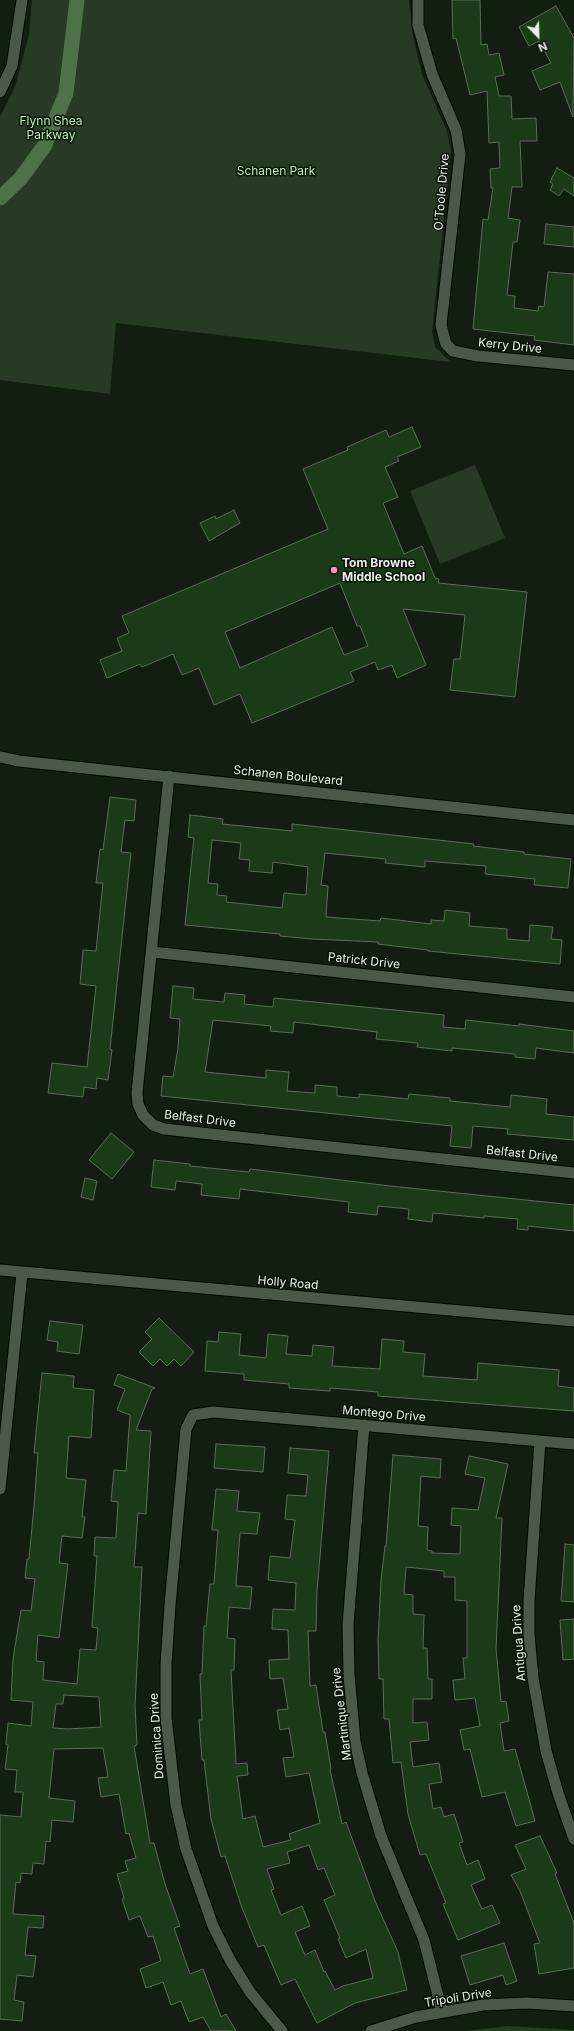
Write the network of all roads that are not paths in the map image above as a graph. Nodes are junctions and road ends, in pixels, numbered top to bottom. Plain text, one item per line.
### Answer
1 (18, 0) edge
2 (22, 0) edge
3 (418, 0) edge
4 (0, 92) edge
5 (446, 344) joint
6 (574, 365) edge
7 (0, 757) edge
8 (169, 776) junction
9 (574, 820) edge
10 (152, 952) junction
11 (574, 997) edge
12 (574, 1173) edge
13 (0, 1270) edge
14 (22, 1273) junction
15 (574, 1321) edge
16 (193, 1414) joint
17 (364, 1425) junction
18 (540, 1441) junction
19 (574, 1444) edge
20 (0, 1489) edge
21 (574, 1839) edge
22 (574, 2006) edge
23 (442, 2012) junction
24 (282, 2031) edge
25 (371, 2031) edge

1 - 2 street
2 - 4 street
3 - 5 street, O'Toole Drive
5 - 6 street, Kerry Drive
7 - 8 street, Schanen Boulevard
8 - 9 street, Schanen Boulevard
8 - 10 street, Belfast Drive
10 - 11 street, Patrick Drive
10 - 12 street, Belfast Drive
13 - 14 street, Holly Road
14 - 15 street, Holly Road
14 - 20 street
16 - 17 street, Montego Drive
16 - 24 street, Dominica Drive
17 - 18 street, Montego Drive
17 - 23 street, Martinique Drive
18 - 19 street, Montego Drive
18 - 21 street, Antigua Drive
22 - 23 street, Tripoli Drive
23 - 25 street, Tripoli Drive

